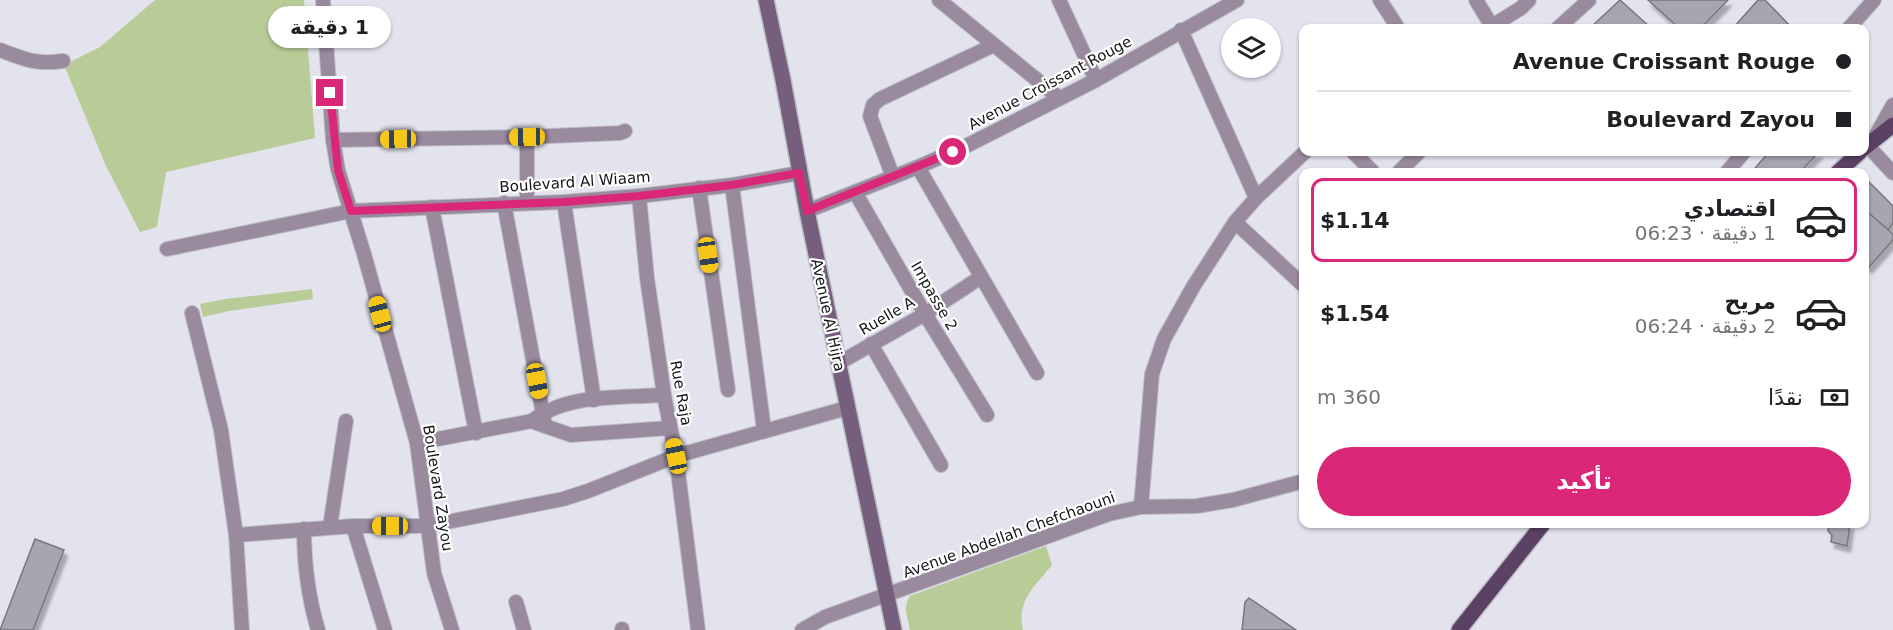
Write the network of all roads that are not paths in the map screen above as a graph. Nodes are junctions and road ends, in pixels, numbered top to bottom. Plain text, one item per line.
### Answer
1 (323, 0) edge
2 (766, 0) edge
3 (939, 0) edge
4 (1059, 0) edge
5 (1237, 0) edge
6 (1380, 0) edge
7 (1476, 0) edge
8 (1529, 0) edge
9 (1589, 0) edge
10 (1874, 0) edge
11 (1395, 24) edge
12 (1490, 24) edge
13 (1497, 24) edge
14 (1562, 24) edge
15 (1853, 24) edge
16 (1181, 30) junction
17 (994, 45) junction
18 (0, 50) edge
19 (63, 61) dead end
20 (1096, 80) junction
21 (1058, 98) junction
22 (1893, 105) edge
23 (1893, 125) edge
24 (625, 131) dead end
25 (527, 137) junction
26 (333, 140) junction
27 (1869, 142) edge
28 (1869, 143) edge
29 (1869, 147) edge
30 (1301, 156) edge
31 (1357, 156) edge
32 (1415, 156) edge
33 (1741, 156) edge
34 (1855, 156) edge
35 (918, 167) junction
36 (1369, 168) edge
37 (1403, 168) edge
38 (1730, 168) edge
39 (1842, 168) edge
40 (799, 173) junction
41 (1893, 173) edge
42 (893, 177) junction
43 (732, 185) junction
44 (699, 188) junction
45 (855, 192) junction
46 (639, 196) junction
47 (1256, 198) junction
48 (564, 202) junction
49 (504, 203) junction
50 (526, 203) junction
51 (432, 207) junction
52 (351, 211) junction
53 (807, 211) junction
54 (1235, 222) junction
55 (167, 249) dead end
56 (981, 277) junction
57 (1299, 279) edge
58 (192, 313) dead end
59 (925, 314) junction
60 (871, 344) junction
61 (839, 363) junction
62 (1036, 373) dead end
63 (728, 390) dead end
64 (664, 395) junction
65 (594, 400) junction
66 (847, 408) junction
67 (987, 415) dead end
68 (540, 420) junction
69 (346, 421) dead end
70 (670, 428) junction
71 (764, 430) junction
72 (476, 433) junction
73 (417, 443) junction
74 (676, 456) junction
75 (941, 465) dead end
76 (1299, 482) edge
77 (1141, 507) junction
78 (353, 526) junction
79 (427, 526) junction
80 (330, 527) junction
81 (1540, 528) edge
82 (304, 529) junction
83 (236, 535) junction
84 (888, 596) junction
85 (516, 602) dead end
86 (242, 630) edge
87 (318, 630) edge
88 (385, 630) edge
89 (452, 630) edge
90 (524, 630) edge
91 (698, 630) edge
92 (802, 630) edge
93 (894, 630) edge
94 (1459, 630) edge

1 - 26 street, Boulevard Zayou
2 - 40 street, Avenue Al Hijra
3 - 17 street
4 - 20 street
5 - 16 street, Avenue Croissant Rouge
6 - 11 street
7 - 12 street
8 - 13 street
9 - 14 street
10 - 15 street
16 - 20 street, Avenue Croissant Rouge
16 - 47 street
17 - 21 street
17 - 42 street
18 - 19 street
20 - 21 street, Avenue Croissant Rouge
21 - 35 street, Avenue Croissant Rouge
22 - 27 street
23 - 28 main road
24 - 25 street
25 - 26 street
25 - 50 street
26 - 52 street, Boulevard Zayou
29 - 41 street
30 - 47 street
31 - 36 street
32 - 37 street
33 - 38 street
34 - 39 main road
35 - 42 street, Avenue Croissant Rouge
35 - 56 street
40 - 43 street, Boulevard Al Wiaam
40 - 53 street, Avenue Al Hijra
42 - 45 street, Avenue Croissant Rouge
43 - 44 street, Boulevard Al Wiaam
43 - 71 street
44 - 46 street, Boulevard Al Wiaam
44 - 63 street
45 - 53 street, Avenue Croissant Rouge
45 - 59 street, Impasse 2
46 - 48 street, Boulevard Al Wiaam
46 - 64 street, Rue Raja
47 - 54 street
48 - 50 street, Boulevard Al Wiaam
48 - 65 street
49 - 50 street, Boulevard Al Wiaam
49 - 51 street, Boulevard Al Wiaam
49 - 68 street
51 - 52 street, Boulevard Al Wiaam
51 - 72 street
52 - 55 street, Boulevard Al Wiaam
52 - 73 street, Boulevard Zayou
53 - 61 street, Avenue Al Hijra
54 - 57 street
54 - 77 street
56 - 59 street, Ruelle A
56 - 62 street
58 - 83 street
59 - 60 street, Ruelle A
59 - 67 street, Impasse 2
60 - 61 street, Ruelle A
60 - 75 street
61 - 66 street, Avenue Al Hijra
64 - 65 street
64 - 70 street, Rue Raja
65 - 68 street
66 - 71 street
66 - 84 street, Avenue Al Hijra
68 - 70 street
68 - 72 street
69 - 80 street
70 - 74 street, Rue Raja
71 - 74 street
72 - 73 street
73 - 79 street, Boulevard Zayou
74 - 79 street
74 - 91 street, Rue Raja
76 - 77 street, Avenue Abdellah Chefchaouni
77 - 84 street, Avenue Abdellah Chefchaouni
78 - 79 street
78 - 80 street
78 - 88 street
79 - 89 street, Boulevard Zayou
80 - 82 street
81 - 94 main road
82 - 83 street
82 - 87 street
83 - 86 street
84 - 92 street, Avenue Abdellah Chefchaouni
84 - 93 street, Avenue Al Hijra
85 - 90 street

